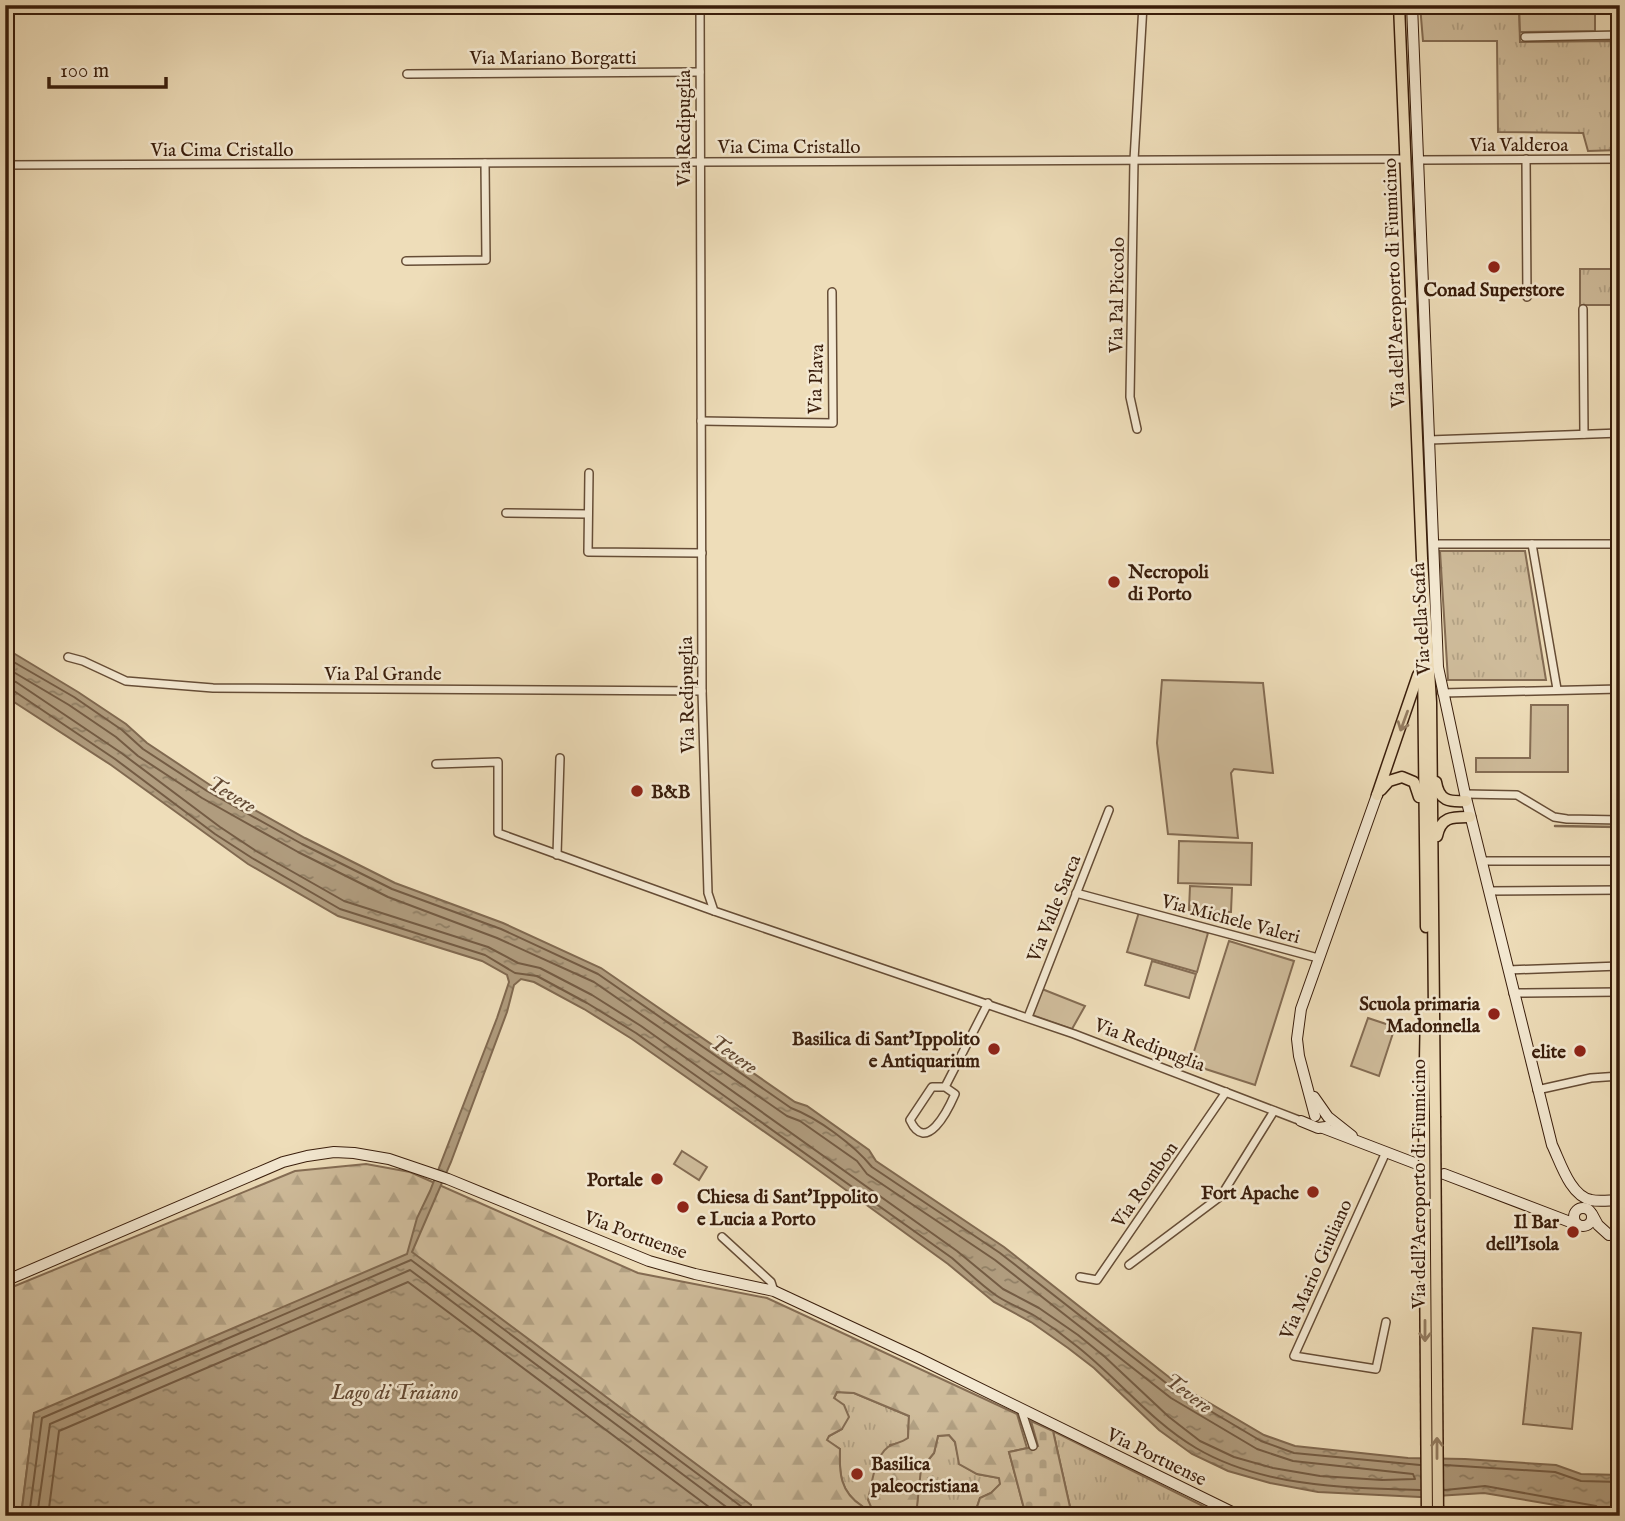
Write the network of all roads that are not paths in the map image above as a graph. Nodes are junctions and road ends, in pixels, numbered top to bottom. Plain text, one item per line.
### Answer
1 (700, 5) edge
2 (1143, 5) edge
3 (1399, 5) edge
4 (1412, 5) edge
5 (1620, 35) edge
6 (1525, 37) dead end
7 (700, 72) junction
8 (407, 74) dead end
9 (1405, 159) junction
10 (1526, 159) junction
11 (1620, 159) edge
12 (1134, 160) junction
13 (1419, 160) junction
14 (700, 162) junction
15 (485, 163) junction
16 (5, 165) edge
17 (406, 261) dead end
18 (832, 292) dead end
19 (1527, 297) dead end
20 (1583, 309) dead end
21 (701, 421) junction
22 (1137, 429) dead end
23 (1620, 433) edge
24 (1584, 434) junction
25 (1429, 440) junction
26 (589, 473) dead end
27 (506, 513) dead end
28 (588, 514) junction
29 (1433, 544) junction
30 (1532, 544) junction
31 (1620, 544) edge
32 (702, 553) junction
33 (1422, 558) junction
34 (1423, 655) junction
35 (68, 657) dead end
36 (1557, 689) junction
37 (1620, 689) edge
38 (702, 691) junction
39 (1442, 692) junction
40 (560, 758) dead end
41 (1432, 759) junction
42 (436, 764) dead end
43 (1377, 795) junction
44 (1465, 798) junction
45 (1109, 810) dead end
46 (1470, 817) junction
47 (1423, 820) junction
48 (1620, 820) edge
49 (557, 855) junction
50 (1433, 860) junction
51 (1481, 861) junction
52 (1620, 861) edge
53 (1620, 890) edge
54 (1489, 891) junction
55 (1076, 893) junction
56 (714, 911) junction
57 (1318, 958) junction
58 (1620, 966) edge
59 (1508, 970) junction
60 (1620, 992) edge
61 (1513, 993) junction
62 (988, 1003) junction
63 (1028, 1017) junction
64 (1620, 1076) edge
65 (945, 1087) junction
66 (1536, 1090) junction
67 (1226, 1092) junction
68 (1274, 1111) junction
69 (1430, 1116) junction
70 (1321, 1120) junction
71 (1301, 1121) joint
72 (1386, 1152) junction
73 (1417, 1164) dead end
74 (1444, 1174) dead end
75 (1581, 1195) junction
76 (1597, 1200) junction
77 (1620, 1200) edge
78 (1577, 1210) junction
79 (1556, 1215) junction
80 (1592, 1215) junction
81 (1581, 1226) junction
82 (1609, 1236) junction
83 (722, 1237) dead end
84 (1620, 1240) edge
85 (1129, 1265) dead end
86 (1080, 1277) dead end
87 (5, 1281) edge
88 (774, 1291) junction
89 (1386, 1322) dead end
90 (1021, 1409) junction
91 (1032, 1446) dead end
92 (1240, 1516) edge
93 (1427, 1516) edge
94 (1438, 1516) edge

1 - 7 street, Via Redipuglia
2 - 12 street, Via Pal Piccolo
3 - 9 main road, Via dell'Aeroporto di Fiumicino
4 - 13 street, Via della Scafa
5 - 6 street
7 - 8 street, Via Mariano Borgatti
7 - 14 street, Via Redipuglia
9 - 12 street, Via Cima Cristallo
9 - 33 main road, Via dell'Aeroporto di Fiumicino
10 - 11 street, Via Valderoa
10 - 13 street, Via Valderoa
10 - 19 street
12 - 14 street, Via Cima Cristallo
12 - 22 street, Via Pal Piccolo
13 - 25 street, Via della Scafa
14 - 15 street, Via Cima Cristallo
14 - 21 street, Via Redipuglia
15 - 16 street, Via Cima Cristallo
15 - 17 street
18 - 21 street, Via Plava
20 - 24 street
21 - 32 street, Via Redipuglia
23 - 24 street
24 - 25 street
25 - 29 street, Via della Scafa
26 - 28 street
27 - 28 street
28 - 32 street
29 - 30 street
29 - 39 street, Via della Scafa
30 - 31 street
30 - 36 street
32 - 38 street, Via Redipuglia
33 - 34 main road, Via dell'Aeroporto di Fiumicino
33 - 41 main road, Via dell'Aeroporto di Fiumicino
34 -> 43 main road
34 - 47 main road, Via dell'Aeroporto di Fiumicino
35 - 38 street, Via Pal Grande
36 - 37 street
36 - 39 street
38 - 56 street, Via Redipuglia
39 - 44 street, Via della Scafa
40 - 49 street
41 - 44 main road
41 - 50 main road, Via dell'Aeroporto di Fiumicino
42 - 49 street
43 - 47 main road
43 - 57 street
44 - 46 street, Via della Scafa
44 - 48 street
45 - 55 street, Via Valle Sarca
46 - 50 main road
46 - 51 street, Via della Scafa
47 - 69 main road, Via dell'Aeroporto di Fiumicino
49 - 56 street
50 - 69 main road, Via dell'Aeroporto di Fiumicino
51 - 52 street
51 - 54 street, Via della Scafa
53 - 54 street
54 - 59 street, Via della Scafa
55 - 57 street, Via Michele Valeri
55 - 63 street, Via Valle Sarca
56 - 62 street, Via Redipuglia
57 - 70 street
58 - 59 street
59 - 61 street, Via della Scafa
60 - 61 street
61 - 66 street, Via della Scafa
62 - 63 street, Via Redipuglia
62 - 65 street
63 - 67 street, Via Redipuglia
64 - 66 street
65 - 65 street
66 - 75 street, Via della Scafa
67 - 68 street, Via Redipuglia
67 - 86 street, Via Rombon
68 - 71 street, Via Redipuglia
68 - 85 street
69 -> 93 main road, Via dell'Aeroporto di Fiumicino, bridge
94 -> 69 main road, Via dell'Aeroporto di Fiumicino, bridge
70 - 71 street
70 - 72 street
72 - 73 street
72 - 89 street, Via Mario Giuliano
74 - 79 street
75 - 76 street
75 - 78 street
76 - 77 street
76 - 80 street
78 - 79 street
78 - 80 street
78 - 81 street
79 - 81 street
80 - 81 street
80 - 82 street
81 - 82 street
82 - 84 street
83 - 88 street
87 - 88 street, Via Portuense
88 - 90 street, Via Portuense
90 - 91 street
90 - 92 street, Via Portuense

